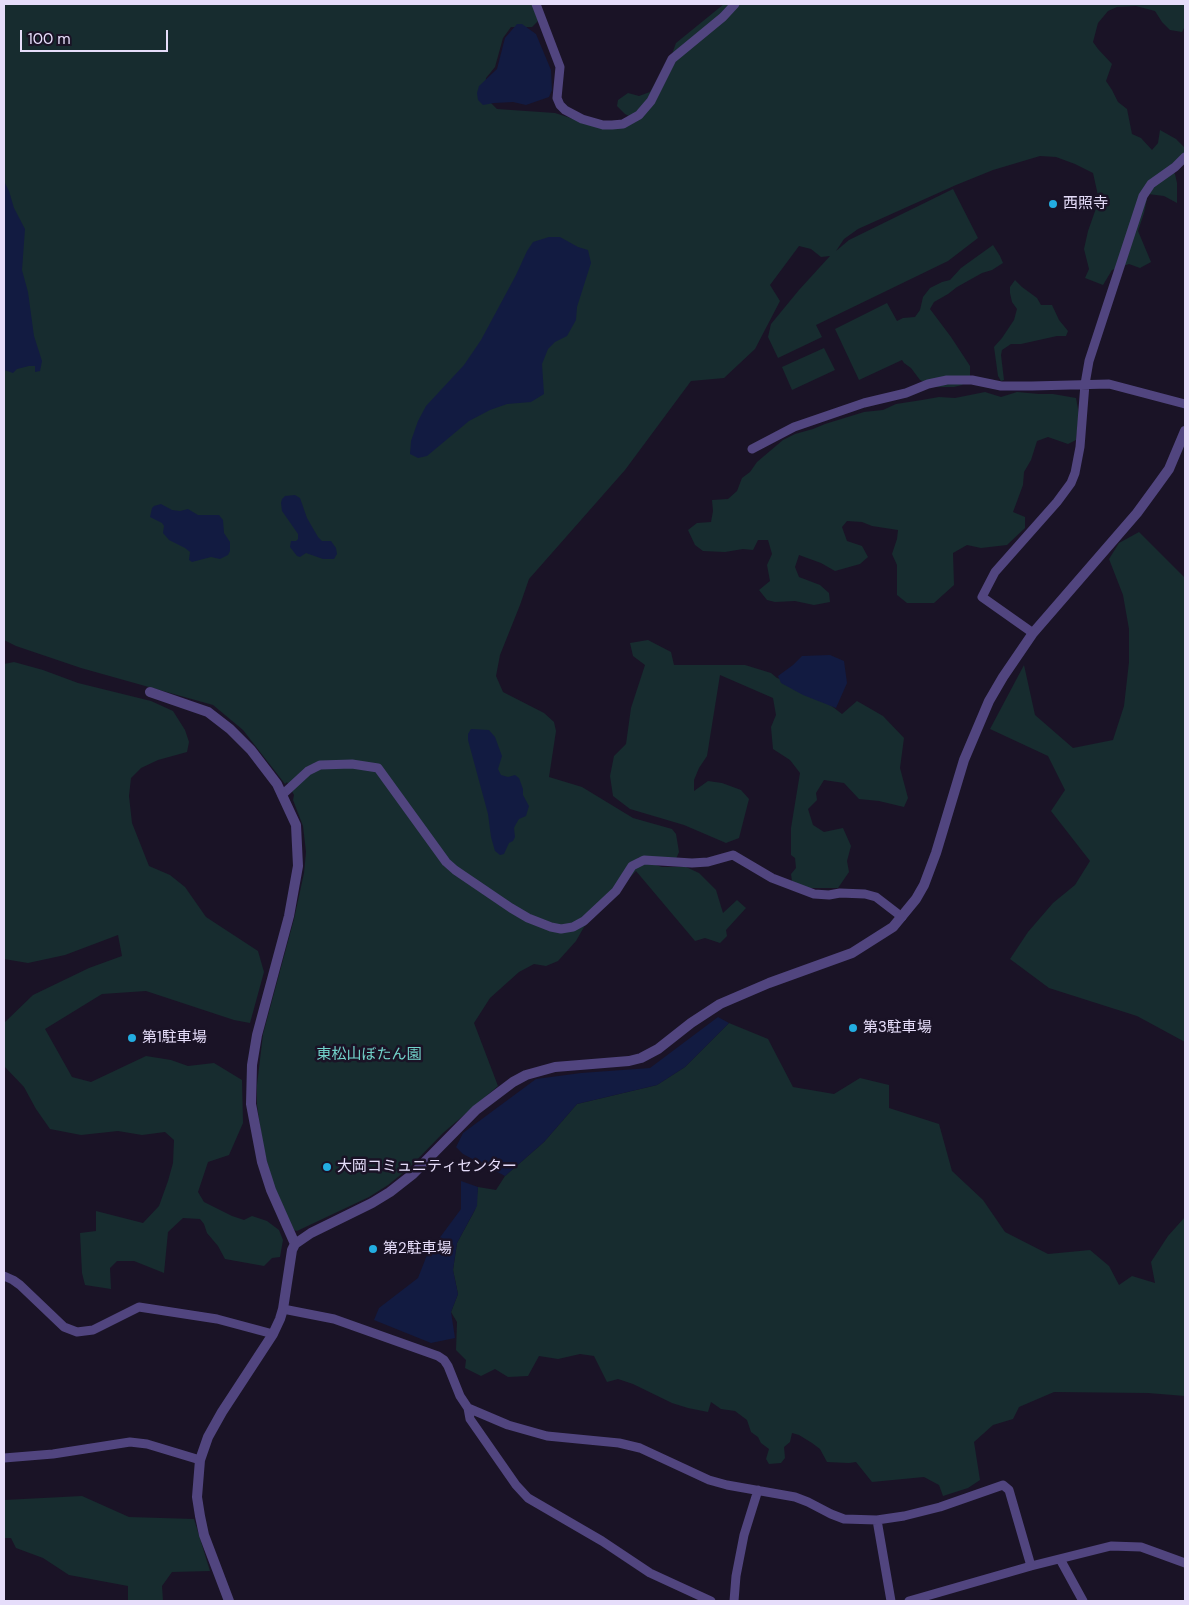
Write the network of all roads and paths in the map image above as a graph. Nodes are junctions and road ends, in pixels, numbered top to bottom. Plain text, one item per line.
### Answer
1 (536, 4) edge
2 (735, 4) edge
3 (1185, 157) edge
4 (1085, 384) junction
5 (1185, 404) edge
6 (1185, 431) edge
7 (752, 449) dead end
8 (1034, 633) junction
9 (150, 692) dead end
10 (282, 795) junction
11 (902, 917) junction
12 (295, 1244) junction
13 (4, 1276) edge
14 (283, 1309) junction
15 (273, 1334) junction
16 (468, 1408) junction
17 (4, 1458) edge
18 (200, 1460) junction
19 (758, 1490) junction
20 (877, 1520) junction
21 (1060, 1559) junction
22 (1185, 1563) edge
23 (1032, 1566) junction
24 (229, 1601) edge
25 (710, 1601) edge
26 (734, 1601) edge
27 (891, 1601) edge
28 (909, 1601) edge
29 (1084, 1601) edge

1 - 2 street
3 - 4 street
4 - 5 street
4 - 7 street
4 - 8 street
6 - 8 street
8 - 11 street
9 - 10 street
10 - 11 street
10 - 12 street
11 - 12 street
12 - 14 street
13 - 15 street
14 - 15 street
14 - 16 street
15 - 18 street
16 - 19 street
16 - 25 street
17 - 18 street
18 - 24 street
19 - 20 street
19 - 26 street
20 - 23 street
20 - 27 street
21 - 22 street
21 - 23 street
21 - 29 street
23 - 28 street

